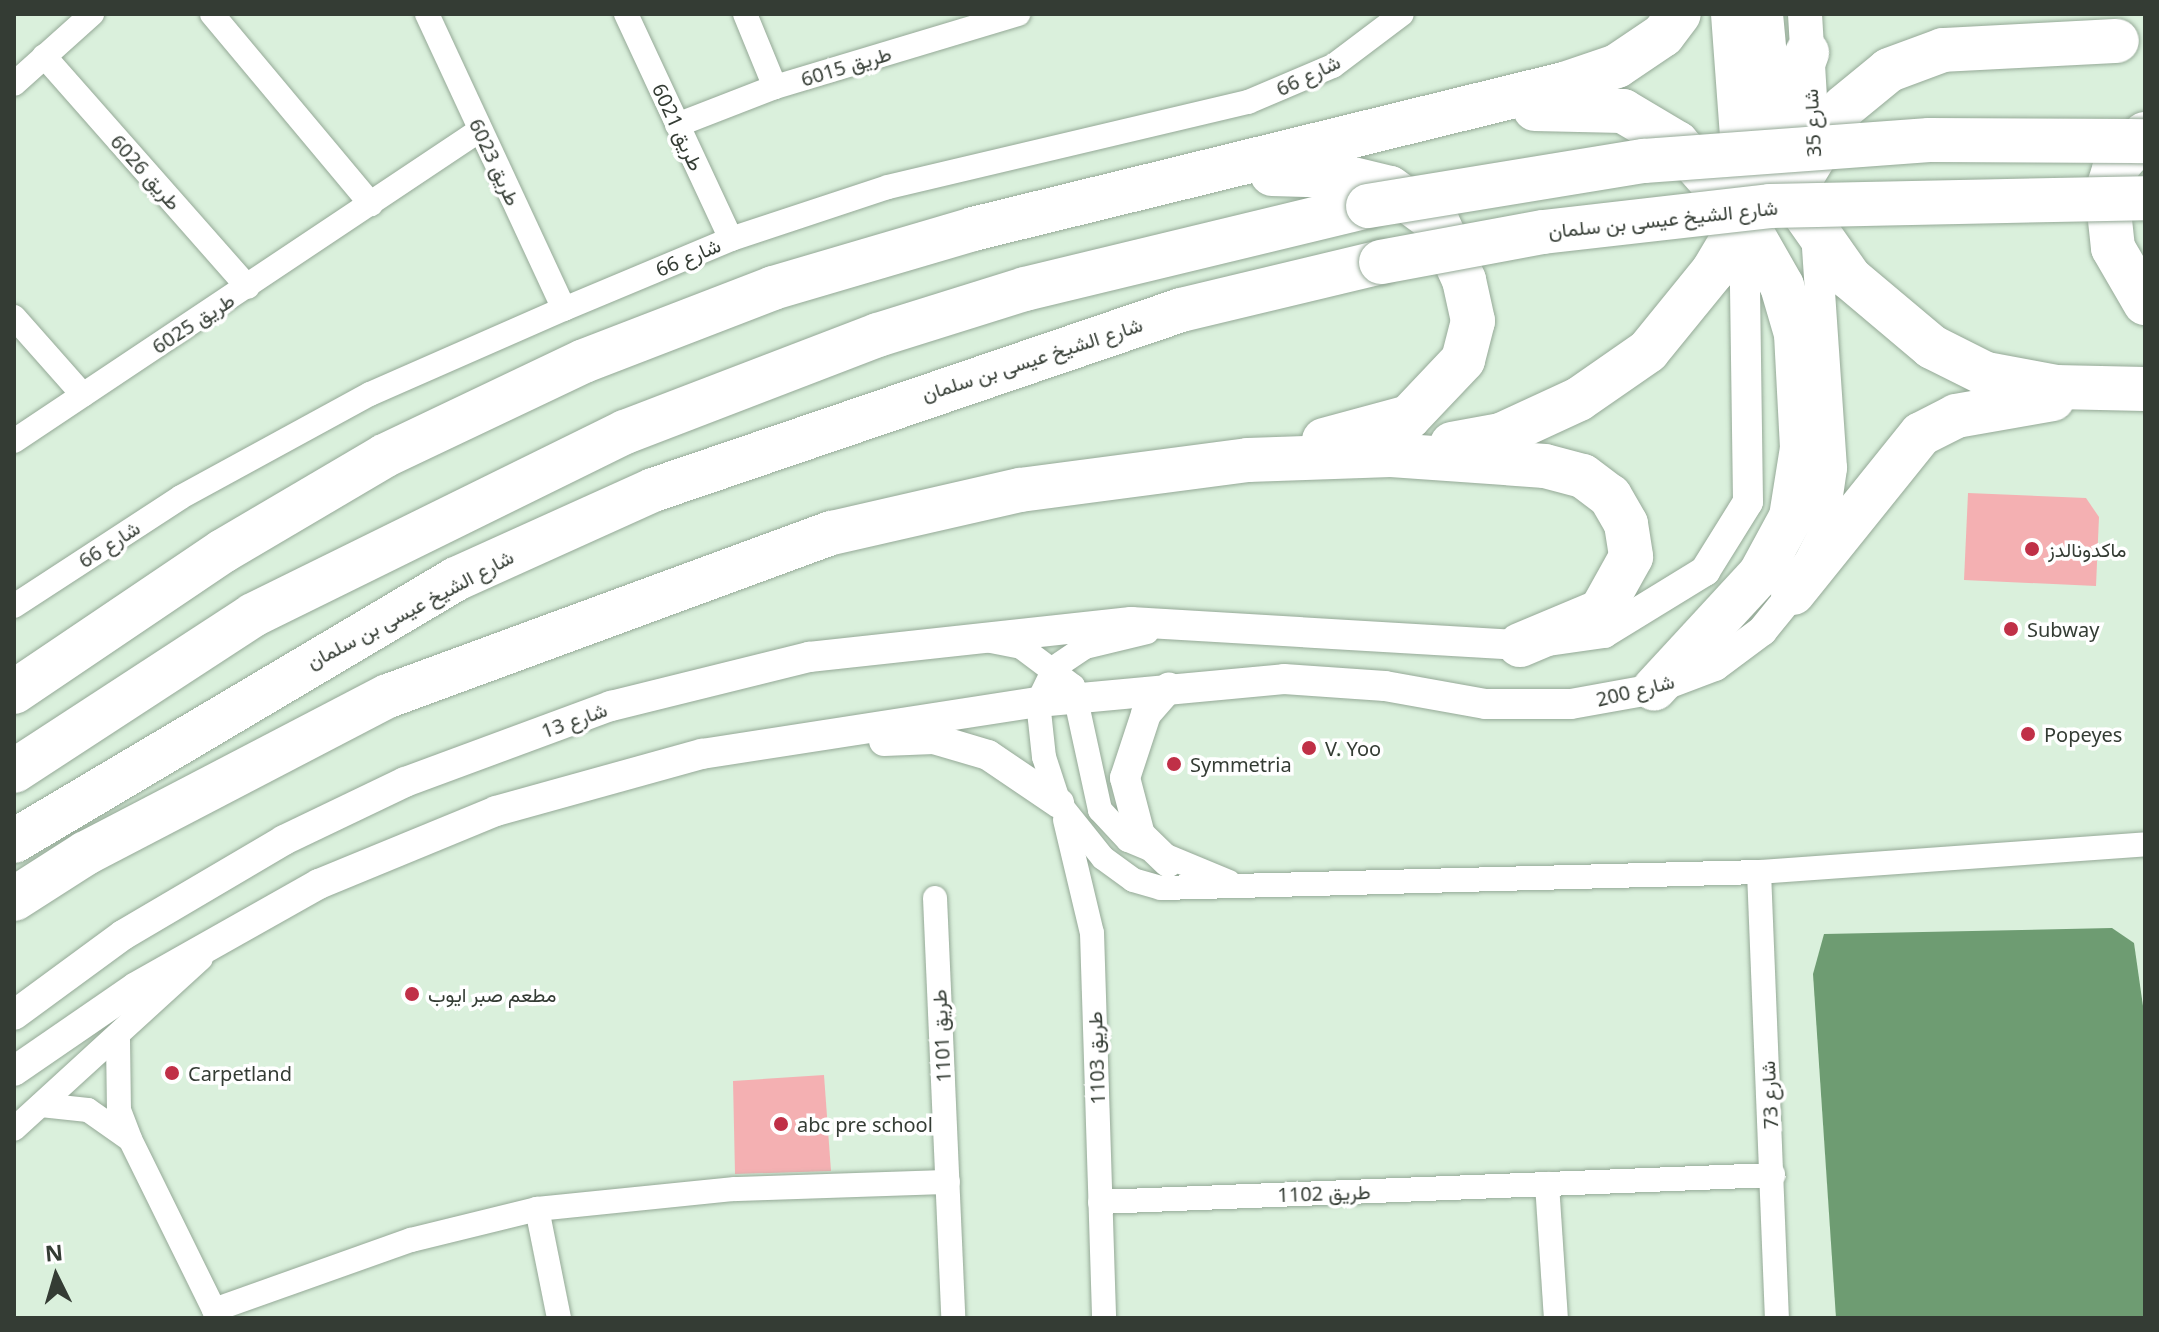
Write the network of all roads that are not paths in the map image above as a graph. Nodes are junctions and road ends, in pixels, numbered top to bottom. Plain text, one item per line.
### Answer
1 (92, 14) edge
2 (212, 14) edge
3 (427, 14) edge
4 (626, 14) edge
5 (745, 14) edge
6 (1018, 14) edge
7 (1402, 14) edge
8 (1679, 14) edge
9 (1728, 14) edge
10 (1761, 14) edge
11 (1994, 14) edge
12 (1806, 34) edge
13 (2131, 43) edge
14 (44, 56) junction
15 (14, 84) edge
16 (775, 87) junction
17 (677, 125) junction
18 (480, 130) junction
19 (1379, 134) junction
20 (2145, 134) edge
21 (2145, 141) edge
22 (1794, 153) junction
23 (1164, 181) junction
24 (1793, 197) junction
25 (2145, 198) edge
26 (371, 204) junction
27 (1744, 219) junction
28 (1816, 233) junction
29 (731, 239) junction
30 (1757, 275) junction
31 (248, 287) junction
32 (2145, 303) edge
33 (564, 309) junction
34 (14, 317) edge
35 (2135, 390) edge
36 (83, 395) junction
37 (14, 441) edge
38 (1391, 455) junction
39 (1248, 460) junction
40 (1793, 593) junction
41 (14, 606) edge
42 (1201, 624) junction
43 (972, 637) junction
44 (1520, 645) junction
45 (1055, 667) junction
46 (1169, 688) junction
47 (1654, 689) junction
48 (14, 692) edge
49 (1079, 699) junction
50 (1038, 702) junction
51 (14, 771) edge
52 (576, 787) junction
53 (1059, 803) junction
54 (14, 841) edge
55 (2144, 846) edge
56 (1168, 862) junction
57 (1759, 872) junction
58 (1259, 890) junction
59 (935, 898) dead end
60 (14, 899) edge
61 (225, 934) junction
62 (14, 1015) edge
63 (118, 1040) junction
64 (14, 1071) edge
65 (41, 1105) junction
66 (14, 1129) edge
67 (130, 1139) junction
68 (1773, 1175) junction
69 (948, 1182) junction
70 (1547, 1184) junction
71 (1100, 1202) junction
72 (537, 1209) junction
73 (216, 1314) edge
74 (559, 1318) edge
75 (953, 1318) edge
76 (1104, 1318) edge
77 (1556, 1318) edge
78 (1777, 1318) edge

1 - 14 street
2 - 26 street
3 - 18 street, طريق 6023
4 - 17 street, طريق 6021
5 - 16 street
6 - 16 street, طريق 6015
7 - 29 street, شارع 66
8 - 19 highway
9 - 27 main road
10 - 22 highway
11 - 13 highway
12 - 22 highway
13 - 22 highway
14 - 15 street
14 - 31 street, طريق 6026
16 - 17 street, طريق 6015
17 - 29 street, طريق 6021
18 - 26 street, طريق 6025
18 - 33 street, طريق 6023
19 - 23 highway
19 - 27 highway
20 - 32 highway
21 - 51 highway, bridge
22 - 24 highway
22 - 27 highway
22 - 28 main road, شارع 35
23 - 39 highway
23 - 48 highway
24 - 28 highway
24 - 30 highway
25 - 54 highway, شارع الشيخ عيسى بن سلمان, bridge
26 - 31 street, طريق 6025
27 - 30 highway
27 - 38 highway
28 - 35 highway
28 - 40 street, شارع 200
29 - 33 street, شارع 66
30 - 44 street
30 - 47 highway
31 - 36 street, طريق 6025
33 - 41 street, شارع 66
34 - 36 street
35 - 40 highway
36 - 37 street, طريق 6025
38 - 39 highway
38 - 44 highway
39 - 60 highway
40 - 47 street, شارع 200
42 - 43 street, شارع 13
42 - 44 street
42 - 45 street
43 - 45 street
43 - 62 street, شارع 13
45 - 49 street
45 - 50 street
46 - 47 street, شارع 200
46 - 49 street, شارع 200
46 - 56 street
49 - 50 street, شارع 200
49 - 56 street
50 - 52 street
50 - 53 street
52 - 53 street
52 - 61 street
53 - 58 street
53 - 71 street, طريق 1103
55 - 57 street
56 - 58 street
57 - 58 street
57 - 68 street, شارع 73
59 - 69 street, طريق 1101
61 - 63 street
61 - 64 street
63 - 65 street
63 - 67 street
65 - 66 street
65 - 67 street
67 - 73 street
68 - 70 street, طريق 1102
68 - 78 street, شارع 73
69 - 72 street
69 - 75 street, طريق 1101
70 - 71 street, طريق 1102
70 - 77 street
71 - 76 street, طريق 1103
72 - 73 street
72 - 74 street

